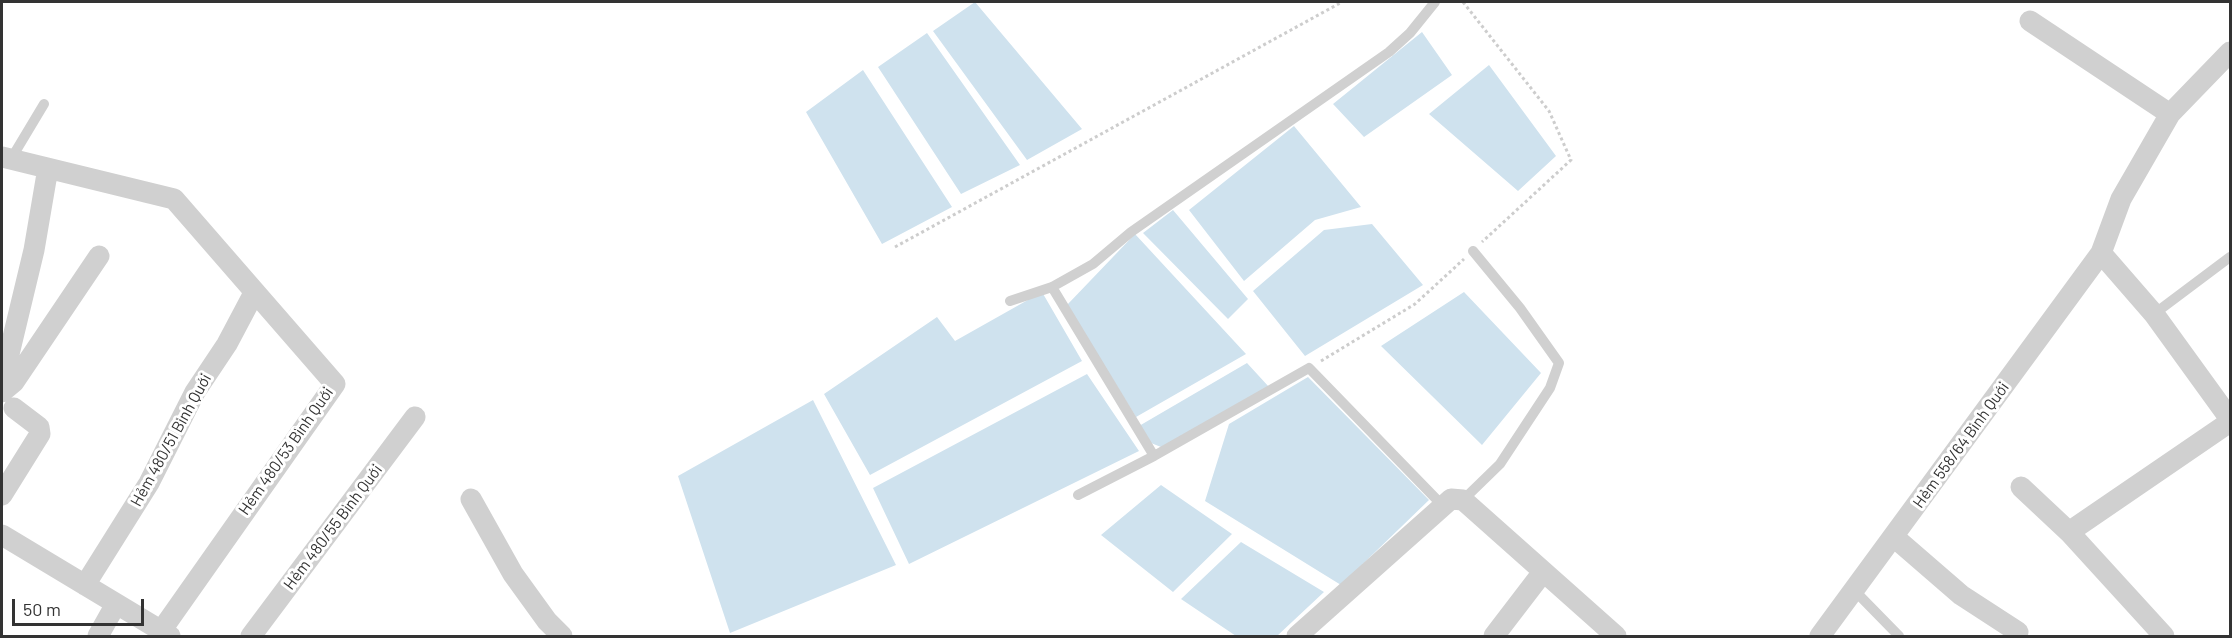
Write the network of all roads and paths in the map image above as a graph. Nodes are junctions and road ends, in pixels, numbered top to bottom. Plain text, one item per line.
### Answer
1 (1342, 2) edge
2 (1435, 2) edge
3 (1463, 2) edge
4 (2030, 21) dead end
5 (2230, 52) edge
6 (44, 104) dead end
7 (2170, 114) junction
8 (6, 158) edge
9 (48, 168) junction
10 (895, 247) dead end
11 (1473, 251) junction
12 (2102, 253) junction
13 (99, 256) dead end
14 (2230, 257) edge
15 (1052, 287) junction
16 (254, 293) junction
17 (1011, 301) dead end
18 (2154, 314) junction
19 (1310, 368) junction
20 (2, 372) edge
21 (8, 400) edge
22 (415, 417) dead end
23 (2230, 420) edge
24 (1154, 456) junction
25 (2021, 487) dead end
26 (2, 495) edge
27 (1078, 495) dead end
28 (471, 499) dead end
29 (1463, 500) junction
30 (1443, 506) junction
31 (2069, 532) junction
32 (2, 535) edge
33 (1894, 537) junction
34 (1544, 572) junction
35 (85, 585) junction
36 (1854, 590) junction
37 (116, 604) junction
38 (2018, 632) dead end
39 (165, 634) edge
40 (98, 636) edge
41 (251, 636) edge
42 (562, 636) edge
43 (1297, 636) edge
44 (1494, 636) edge
45 (1616, 636) edge
46 (1820, 636) edge
47 (1899, 636) edge
48 (2164, 636) edge

1 - 10 path
2 - 15 lane
3 - 11 path
4 - 7 street
5 - 7 street, Hẻm 558/64 Bình Quới
6 - 8 lane
7 - 12 street, Hẻm 558/64 Bình Quới
8 - 9 street
9 - 16 street, Hẻm 480/53 Bình Quới
9 - 20 street
11 - 19 path
11 - 29 lane
12 - 18 street
12 - 33 street, Hẻm 558/64 Bình Quới
13 - 21 street
14 - 18 lane
15 - 17 lane
15 - 24 lane
16 - 35 street, Hẻm 480/51 Bình Quới
16 - 39 street, Hẻm 480/53 Bình Quới
18 - 23 street
19 - 24 lane
19 - 30 lane
21 - 26 street
22 - 41 street, Hẻm 480/55 Bình Quới
23 - 31 street
24 - 27 lane
25 - 31 street
28 - 42 street
29 - 30 street
29 - 34 street
30 - 43 street
31 - 48 street
32 - 35 street
33 - 36 street, Hẻm 558/64 Bình Quới
33 - 38 street
34 - 44 street
34 - 45 street
35 - 37 street
36 - 46 street, Hẻm 558/64 Bình Quới
36 - 47 lane
37 - 39 street
37 - 40 street

